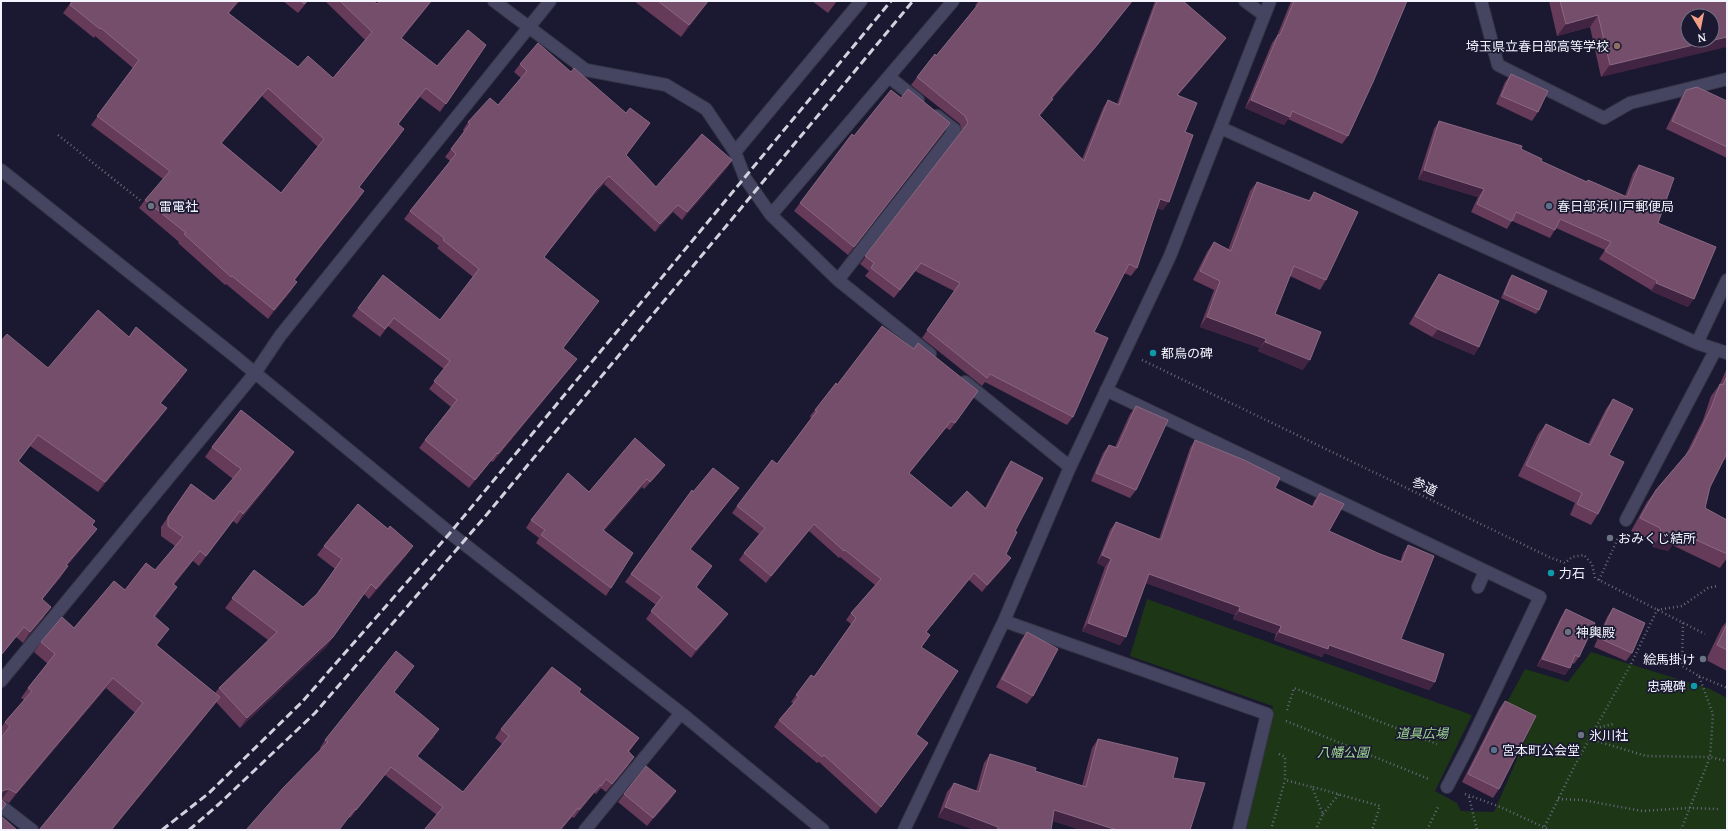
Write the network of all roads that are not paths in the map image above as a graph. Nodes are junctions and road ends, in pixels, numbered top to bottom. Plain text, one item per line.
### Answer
1 (494, 1) edge
2 (550, 1) edge
3 (862, 1) edge
4 (953, 1) edge
5 (1245, 1) edge
6 (1270, 1) edge
7 (1481, 1) edge
8 (1264, 15) junction
9 (529, 29) junction
10 (889, 77) junction
11 (1727, 79) edge
12 (1221, 128) junction
13 (735, 152) junction
14 (1, 170) edge
15 (771, 215) junction
16 (838, 280) junction
17 (1727, 280) edge
18 (1697, 343) junction
19 (1721, 351) edge
20 (942, 364) edge
21 (254, 373) junction
22 (954, 374) edge
23 (1106, 390) junction
24 (1070, 467) junction
25 (1626, 520) road end
26 (1485, 571) junction
27 (1478, 587) dead end
28 (1004, 621) junction
29 (1, 681) edge
30 (681, 713) junction
31 (1447, 787) road end
32 (1, 806) edge
33 (32, 830) edge
34 (586, 830) edge
35 (823, 830) edge
36 (904, 830) edge
37 (1239, 830) edge

1 - 9 street
2 - 9 street
3 - 13 street
4 - 10 street
5 - 8 street
6 - 8 street
7 - 11 street
8 - 12 street
9 - 13 street
9 - 21 street
10 - 15 street
10 - 16 street
12 - 18 street
12 - 23 street
13 - 15 street
14 - 21 street
15 - 16 street
16 - 20 street
17 - 18 street
18 - 19 street
19 - 25 street
21 - 29 street
21 - 30 street
22 - 24 street
23 - 24 street
23 - 26 street
24 - 28 street
26 - 27 street
26 - 31 street
28 - 36 street
28 - 37 street
30 - 34 street
30 - 35 street
32 - 33 street

